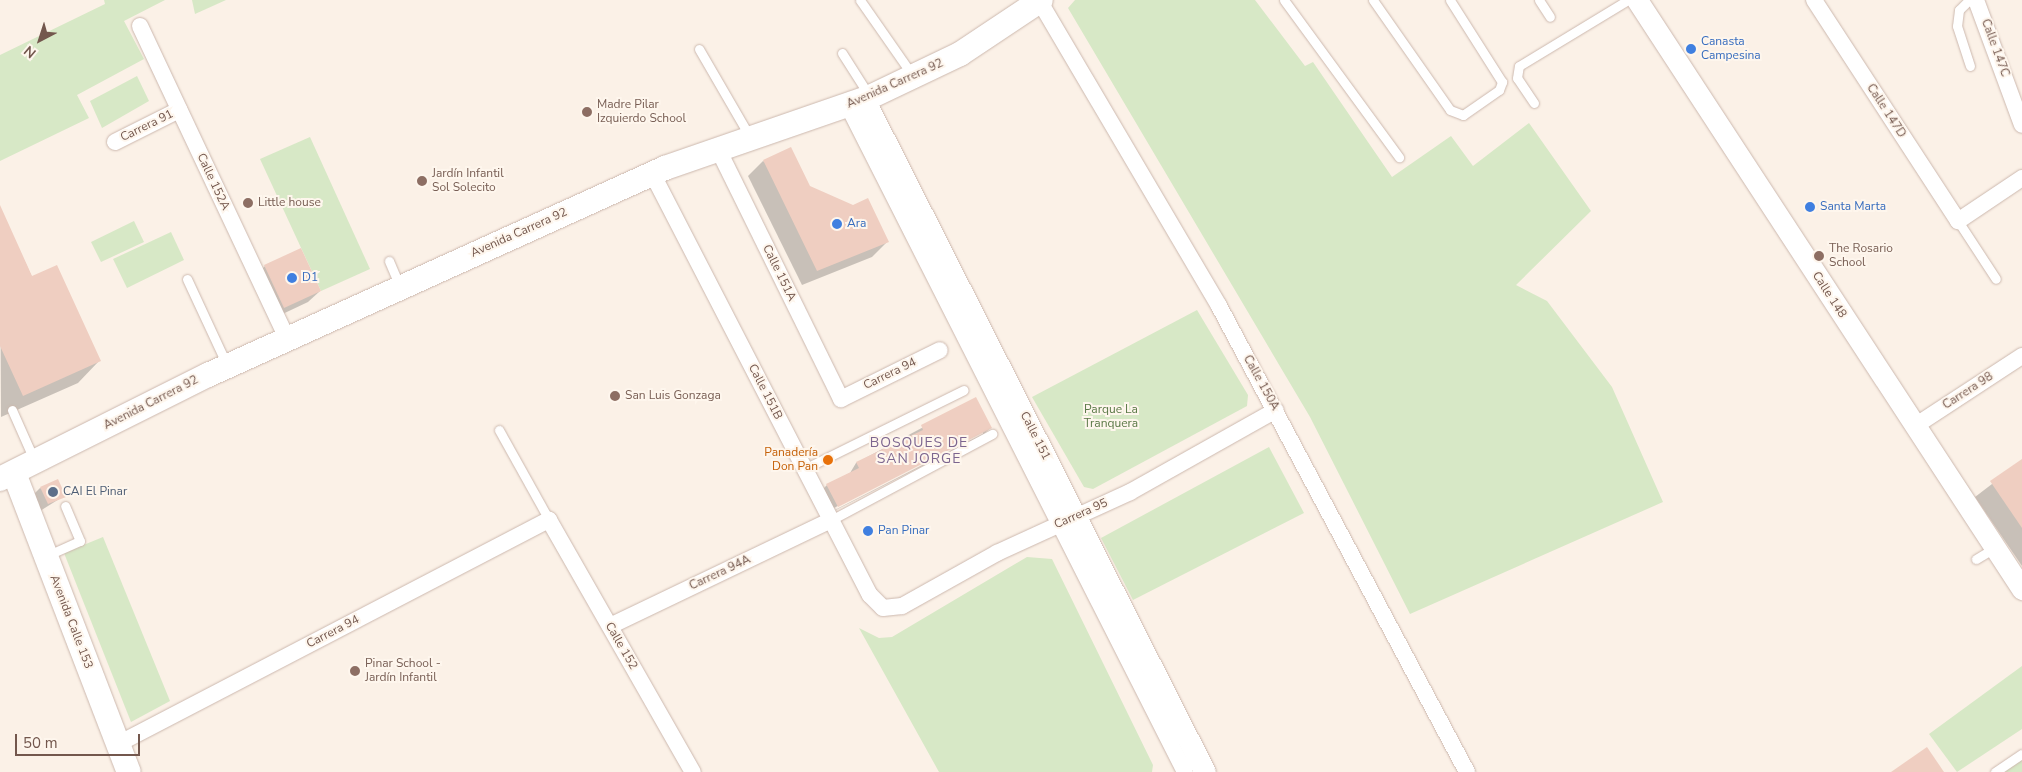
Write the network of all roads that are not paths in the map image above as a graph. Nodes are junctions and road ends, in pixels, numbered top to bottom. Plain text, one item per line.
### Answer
1 (860, 0) edge
2 (1284, 0) edge
3 (1373, 0) edge
4 (1450, 0) edge
5 (1539, 0) edge
6 (1628, 0) edge
7 (1637, 0) edge
8 (1814, 0) edge
9 (1969, 0) edge
10 (1976, 0) edge
11 (1040, 1) edge
12 (1550, 17) dead end
13 (140, 26) dead end
14 (699, 48) dead end
15 (842, 53) dead end
16 (1970, 66) dead end
17 (913, 76) junction
18 (861, 101) junction
19 (1534, 103) dead end
20 (179, 110) junction
21 (2022, 125) edge
22 (750, 137) junction
23 (115, 142) dead end
24 (717, 147) junction
25 (1399, 157) dead end
26 (652, 174) junction
27 (2022, 178) edge
28 (1958, 221) junction
29 (389, 261) dead end
30 (187, 279) dead end
31 (1996, 279) dead end
32 (399, 285) junction
33 (287, 338) junction
34 (940, 350) dead end
35 (2022, 356) edge
36 (227, 365) junction
37 (964, 390) dead end
38 (841, 399) joint
39 (12, 410) dead end
40 (1276, 410) junction
41 (1914, 426) junction
42 (498, 430) dead end
43 (992, 434) dead end
44 (35, 462) junction
45 (804, 469) junction
46 (7, 476) edge
47 (65, 506) dead end
48 (549, 520) junction
49 (831, 520) junction
50 (1068, 520) junction
51 (1994, 548) junction
52 (46, 556) junction
53 (1976, 559) dead end
54 (2022, 589) edge
55 (883, 608) joint
56 (610, 626) junction
57 (118, 744) junction
58 (2022, 754) edge
59 (129, 772) edge
60 (693, 772) edge
61 (1185, 772) edge
62 (1206, 772) edge
63 (1467, 772) edge
64 (1995, 772) edge

1 - 17 lane
2 - 25 lane
3 - 4 lane
5 - 12 lane
6 - 19 lane
7 - 41 street, Calle 148
8 - 28 street, Calle 147D
9 - 16 lane
10 - 21 street, Calle 147C
11 - 17 main road, Avenida Carrera 92
11 - 40 street, Calle 150A
13 - 20 street, Calle 152A
14 - 22 lane
15 - 18 lane
17 - 18 main road, Avenida Carrera 92
18 - 22 main road, Avenida Carrera 92
18 - 50 street, Calle 151
20 - 23 street, Carrera 91
20 - 33 street, Calle 152A
22 - 24 main road, Avenida Carrera 92
24 - 26 main road, Avenida Carrera 92
24 - 38 street, Calle 151A
26 - 32 main road, Avenida Carrera 92
26 - 45 street, Calle 151B
27 - 28 street
28 - 31 lane
29 - 32 lane
30 - 36 lane
32 - 33 main road, Avenida Carrera 92
33 - 36 main road, Avenida Carrera 92
34 - 38 street, Carrera 94
35 - 41 street, Carrera 98
36 - 44 main road, Avenida Carrera 92
37 - 45 lane
39 - 44 lane
40 - 50 street, Carrera 95
40 - 63 street, Calle 150A
41 - 51 street, Calle 148
42 - 48 lane
43 - 49 lane
44 - 46 main road, Avenida Carrera 92
45 - 49 street, Calle 151B
46 - 52 main road, Avenida Calle 153
47 - 52 lane
48 - 56 street, Calle 152
48 - 57 street, Carrera 94
49 - 55 street, Calle 151B
49 - 56 street, Carrera 94A
50 - 55 street, Carrera 95
50 - 61 street, Calle 151
50 - 62 street, Calle 151
51 - 53 lane
51 - 54 street, Calle 148
52 - 57 main road, Avenida Calle 153
56 - 60 street, Calle 152
57 - 59 main road, Avenida Calle 153
58 - 64 lane

